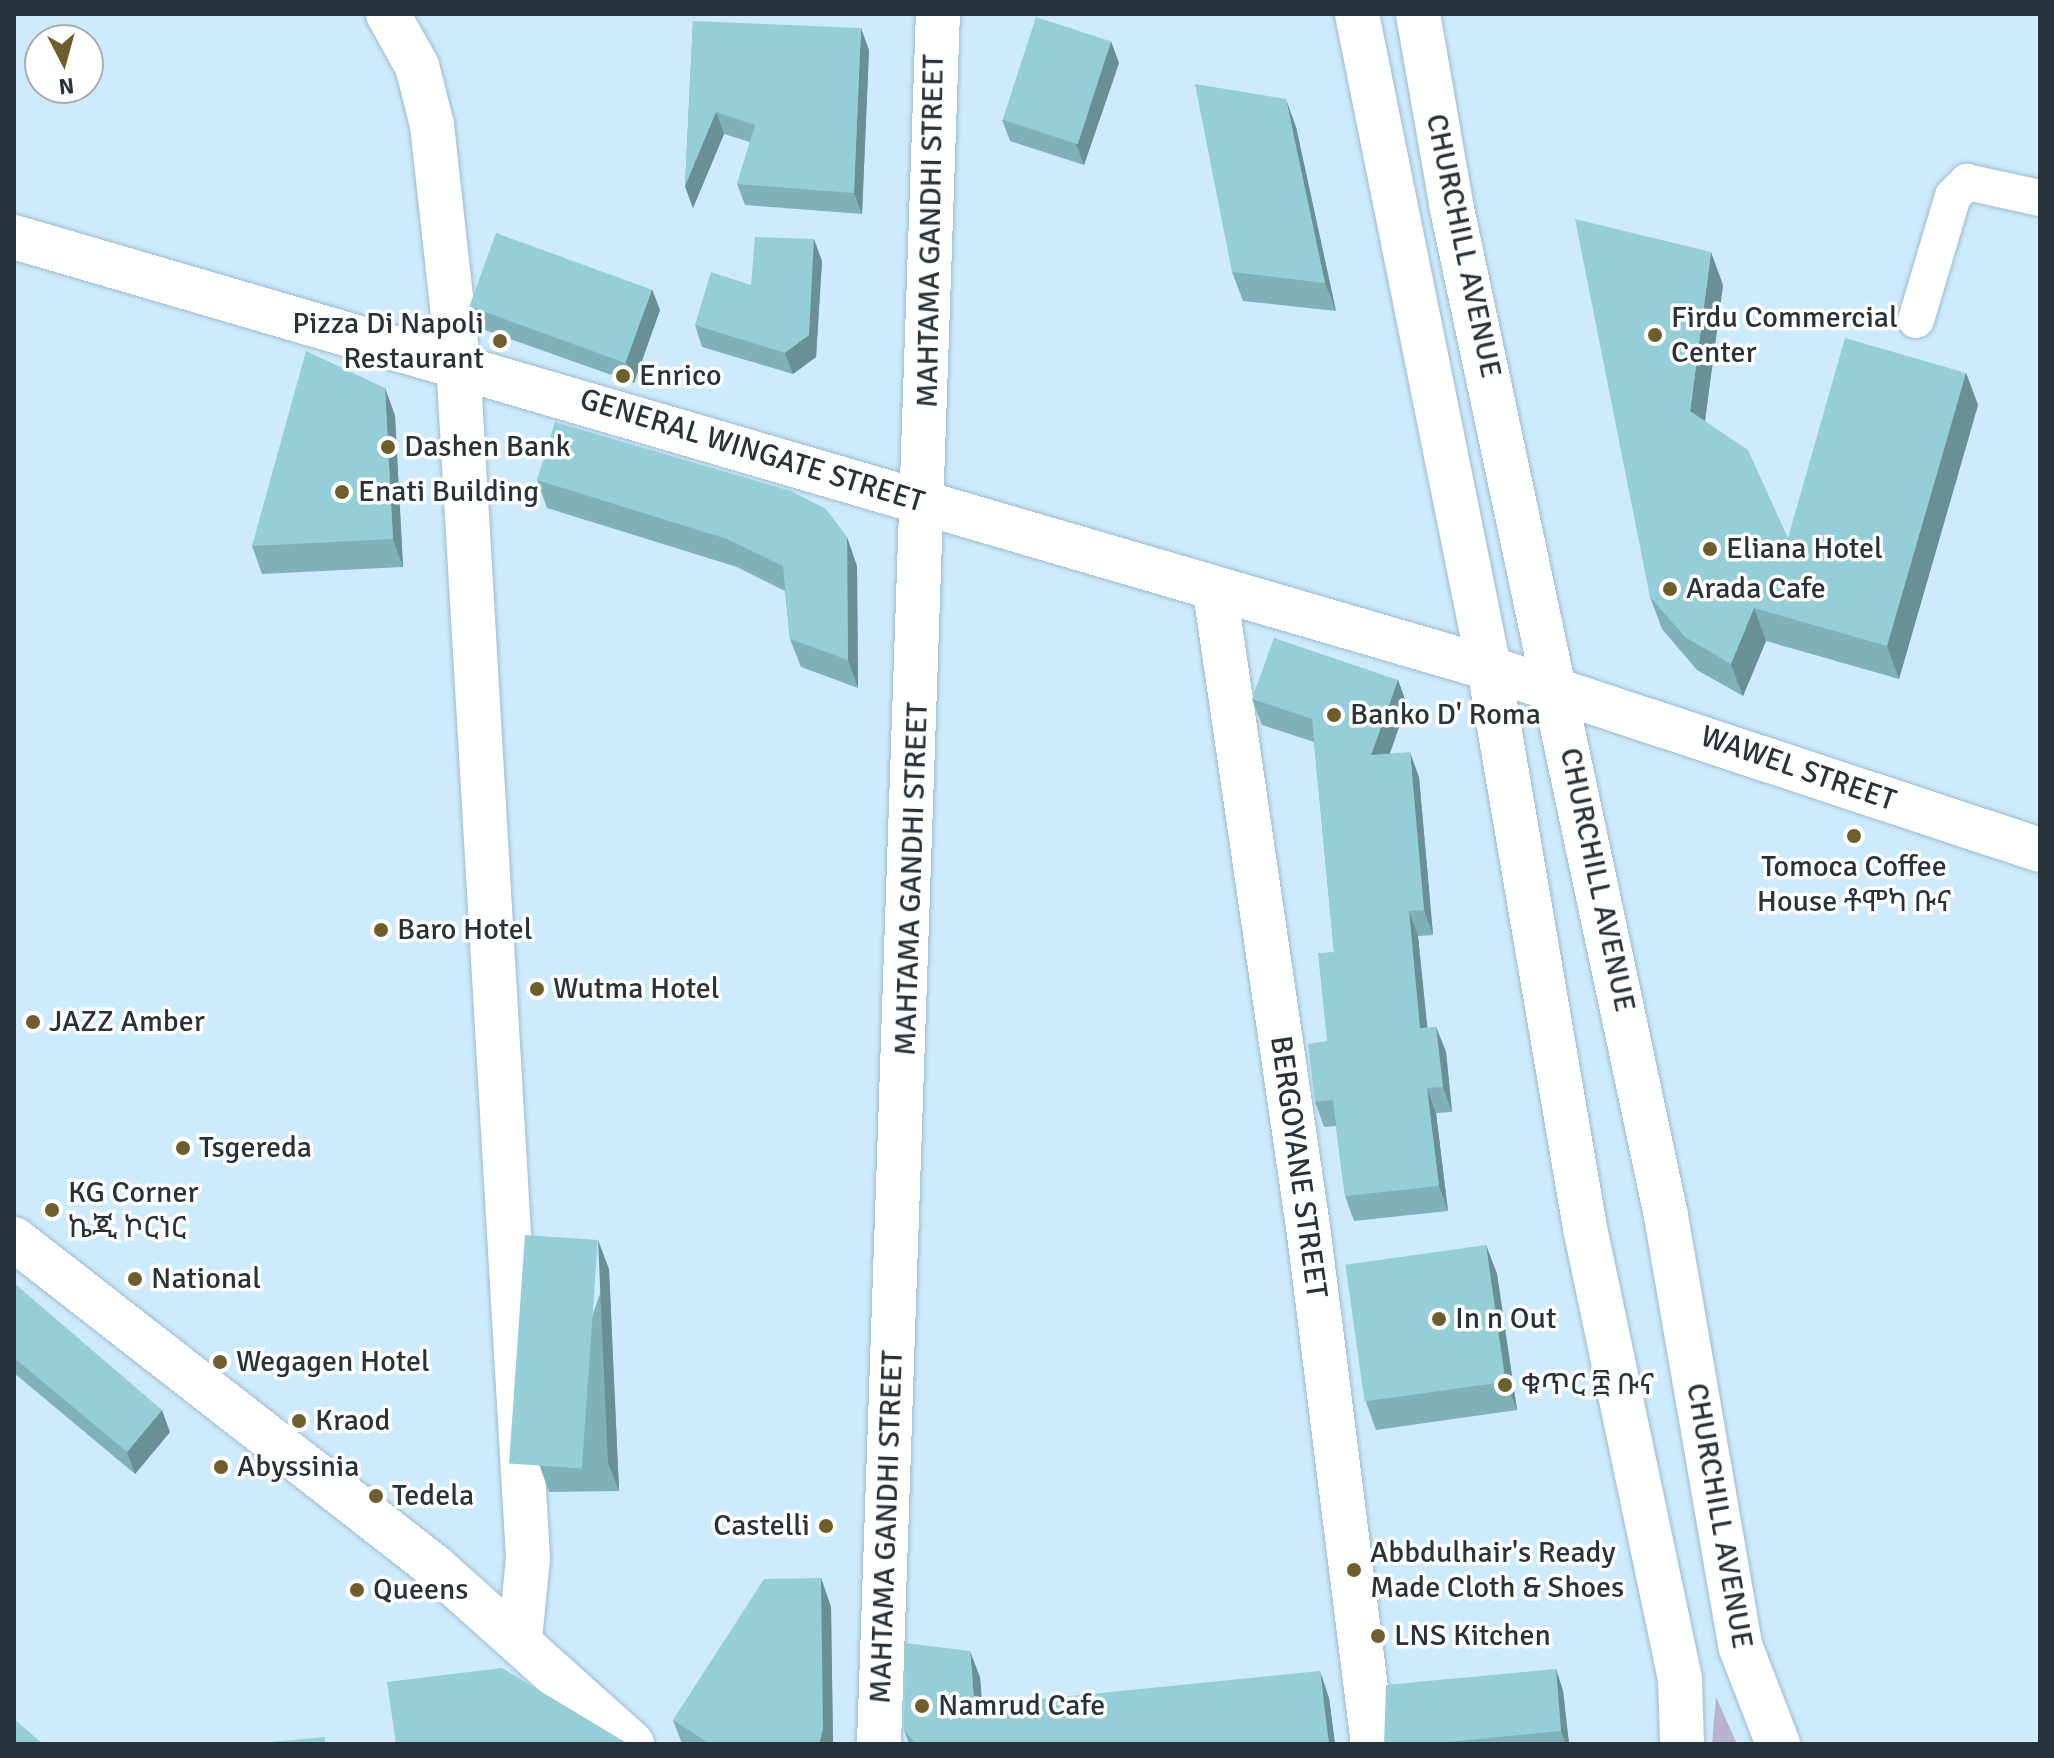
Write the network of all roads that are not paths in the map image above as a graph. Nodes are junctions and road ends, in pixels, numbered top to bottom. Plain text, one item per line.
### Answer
1 (388, 14) edge
2 (938, 14) edge
3 (1357, 14) edge
4 (1418, 14) edge
5 (2040, 198) edge
6 (14, 237) edge
7 (1916, 320) dead end
8 (458, 362) junction
9 (925, 504) junction
10 (1215, 591) junction
11 (1489, 668) junction
12 (1557, 689) junction
13 (2040, 850) edge
14 (14, 1239) edge
15 (520, 1640) junction
16 (632, 1744) edge
17 (879, 1744) edge
18 (1373, 1744) edge
19 (1682, 1744) edge
20 (1778, 1744) edge

1 - 8 main road
2 - 9 main road, MAHTAMA GANDHI STREET
3 - 11 main road, CHURCHILL AVENUE
4 - 12 main road, CHURCHILL AVENUE
5 - 7 street
6 - 8 main road, GENERAL WINGATE STREET
8 - 9 main road, GENERAL WINGATE STREET
8 - 15 main road
9 - 10 main road, GENERAL WINGATE STREET
9 - 17 main road, MAHTAMA GANDHI STREET
10 - 11 main road, GENERAL WINGATE STREET
10 - 18 main road, BERGOYANE STREET
11 - 12 main road, WAWEL STREET
11 - 19 main road, CHURCHILL AVENUE
12 - 13 main road, WAWEL STREET
12 - 20 main road, CHURCHILL AVENUE
14 - 15 main road
15 - 16 main road

